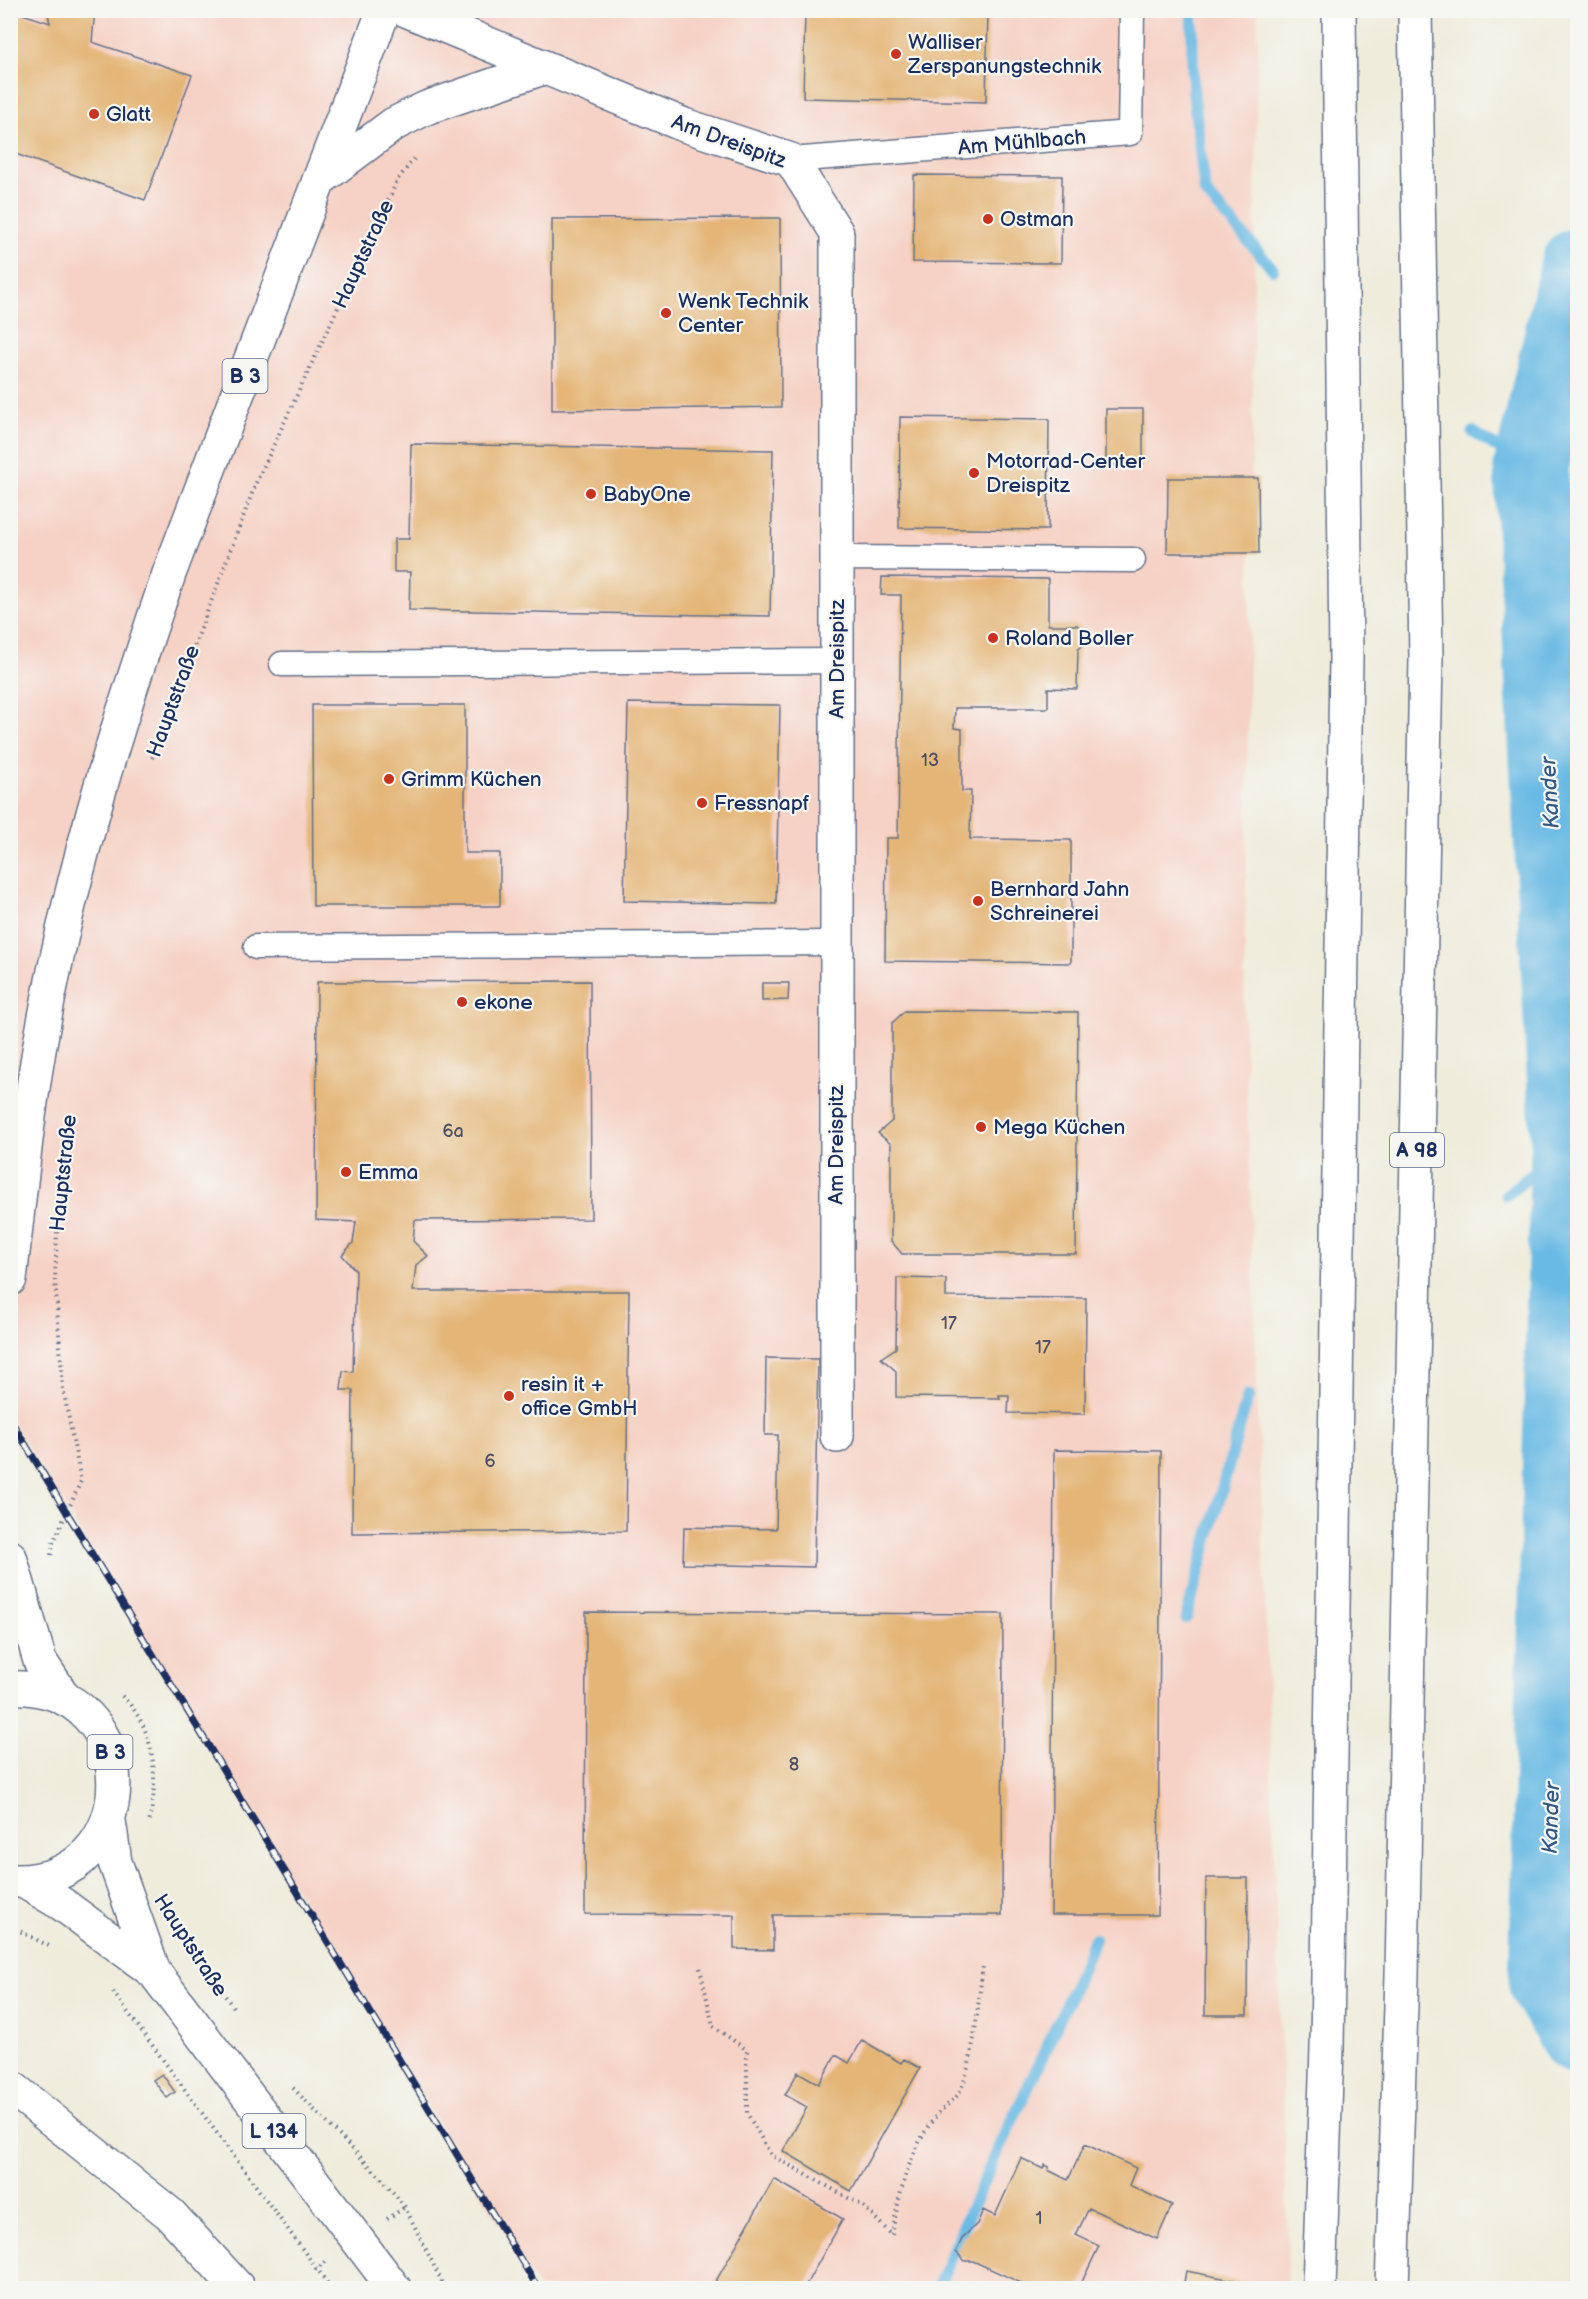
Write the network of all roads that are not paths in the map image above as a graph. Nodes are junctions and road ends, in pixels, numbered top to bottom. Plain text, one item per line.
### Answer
1 (384, 10) edge
2 (406, 10) edge
3 (1132, 10) edge
4 (1339, 10) edge
5 (1415, 10) edge
6 (543, 68) junction
7 (791, 160) junction
8 (319, 180) junction
9 (837, 558) junction
10 (1133, 560) dead end
11 (837, 661) junction
12 (282, 664) dead end
13 (836, 943) junction
14 (256, 947) dead end
15 (10, 1279) edge
16 (837, 1436) dead end
17 (10, 1557) edge
18 (10, 1688) edge
19 (65, 1699) junction
20 (109, 1821) junction
21 (18, 1882) edge
22 (154, 1972) junction
23 (10, 2086) edge
24 (238, 2289) edge
25 (394, 2289) edge
26 (1319, 2289) edge
27 (1392, 2289) edge

1 - 8 main road, Hauptstraße / B 3
2 - 6 main road, Am Dreispitz
3 - 7 lane, Am Mühlbach
4 - 26 main road
5 - 27 main road, A 98
6 - 7 main road, Am Dreispitz
6 - 8 main road
7 - 9 main road, Am Dreispitz
8 - 15 main road, Hauptstraße / B 3
9 - 10 lane
9 - 11 main road, Am Dreispitz
11 - 12 lane
11 - 13 main road, Am Dreispitz
13 - 14 lane
13 - 16 main road, Am Dreispitz
17 - 19 main road, Hauptstraße / B 3
18 - 19 main road, Hauptstraße
19 - 20 main road, Hauptstraße / B 3
20 - 21 main road, Hauptstraße / B 3
20 - 22 main road, Hauptstraße / L 134
21 - 22 main road, Hauptstraße / L 134
22 - 25 main road, Hauptstraße / L 134
23 - 24 main road

